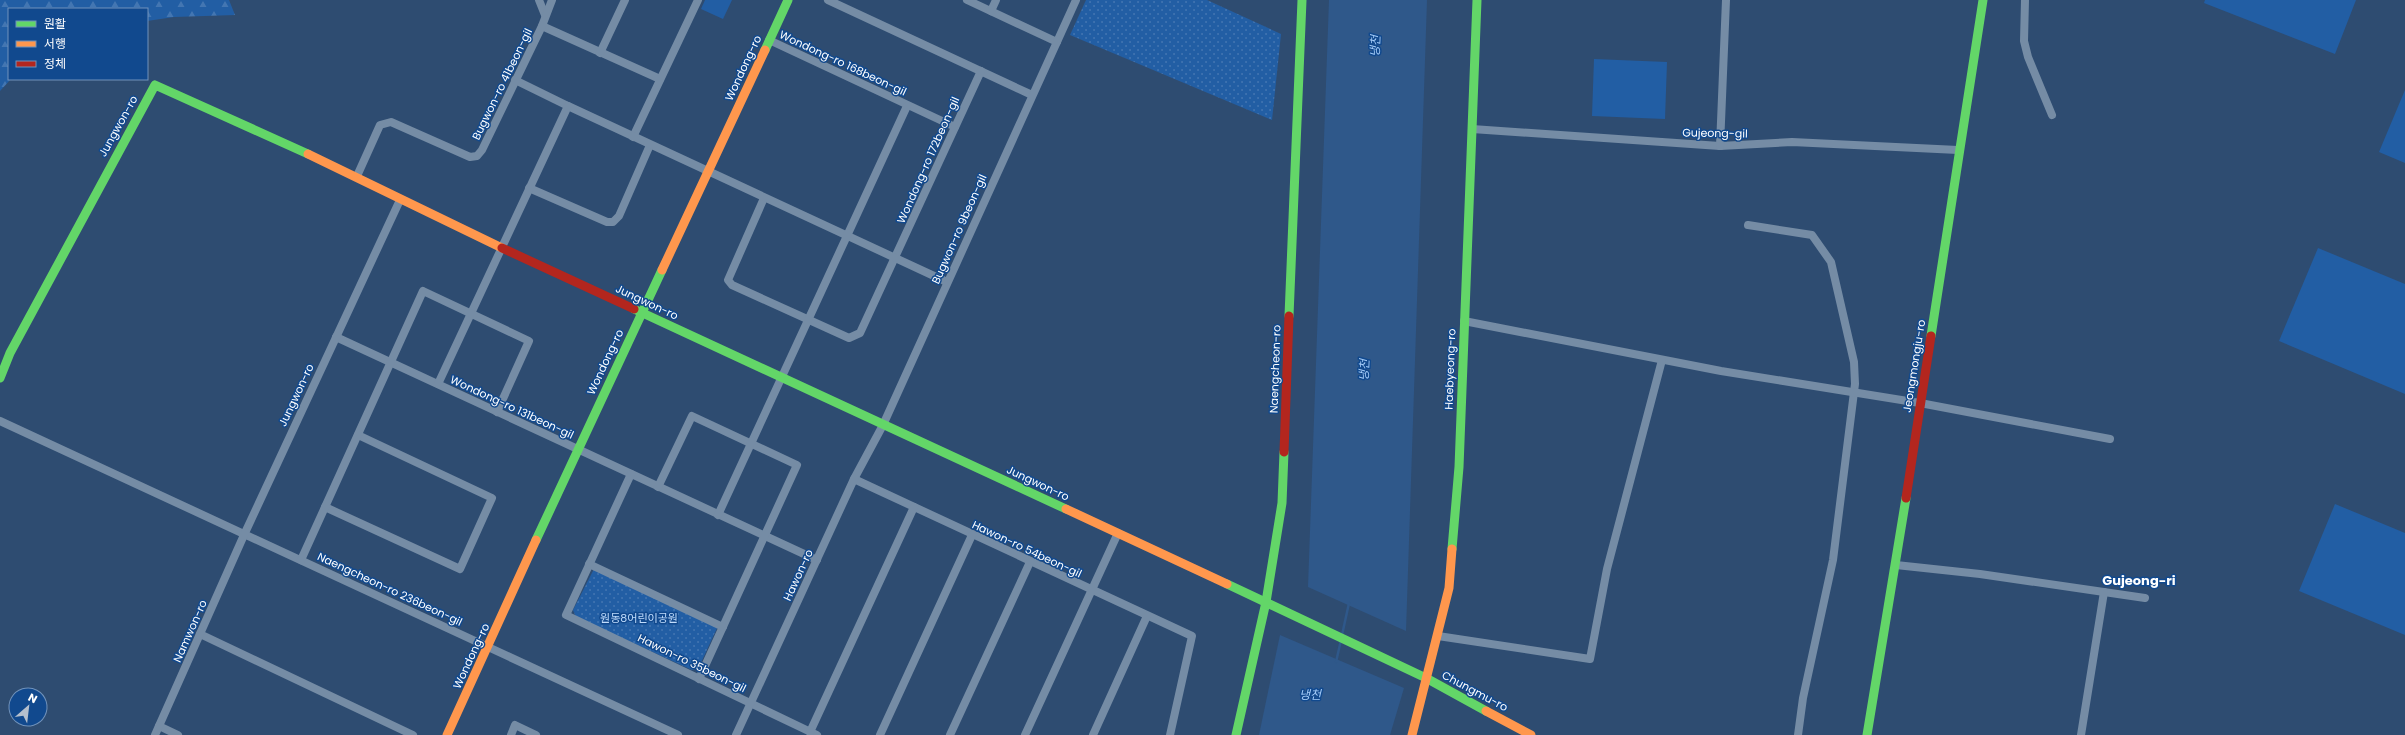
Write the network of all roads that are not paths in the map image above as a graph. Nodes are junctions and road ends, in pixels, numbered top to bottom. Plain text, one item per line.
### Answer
1 (539, 0) edge
2 (552, 0) edge
3 (625, 0) edge
4 (698, 0) edge
5 (788, 0) edge
6 (828, 0) edge
7 (967, 0) edge
8 (996, 0) edge
9 (1076, 0) edge
10 (1302, 0) edge
11 (1477, 0) edge
12 (1726, 0) edge
13 (1983, 0) edge
14 (2025, 0) edge
15 (991, 11) junction
16 (545, 15) junction
17 (542, 26) junction
18 (769, 40) junction
19 (1057, 42) junction
20 (600, 52) junction
21 (981, 71) junction
22 (660, 79) junction
23 (515, 80) junction
24 (1032, 95) junction
25 (568, 106) junction
26 (907, 106) junction
27 (2052, 115) dead end
28 (954, 128) junction
29 (1472, 129) junction
30 (633, 137) junction
31 (650, 145) junction
32 (1720, 146) junction
33 (1958, 150) junction
34 (708, 172) junction
35 (357, 176) junction
36 (529, 188) junction
37 (764, 198) junction
38 (400, 200) junction
39 (1748, 225) dead end
40 (848, 236) junction
41 (501, 247) junction
42 (896, 258) junction
43 (947, 282) junction
44 (642, 312) junction
45 (471, 313) junction
46 (809, 320) junction
47 (1464, 321) junction
48 (336, 337) junction
49 (1662, 360) junction
50 (390, 362) junction
51 (0, 378) edge
52 (783, 378) junction
53 (438, 384) junction
54 (1854, 392) junction
55 (1920, 403) junction
56 (497, 412) junction
57 (0, 421) edge
58 (883, 425) junction
59 (358, 435) junction
60 (2110, 439) dead end
61 (752, 444) junction
62 (578, 449) junction
63 (631, 474) junction
64 (854, 479) junction
65 (658, 487) junction
66 (325, 507) junction
67 (914, 508) junction
68 (718, 515) junction
69 (1118, 533) junction
70 (244, 535) junction
71 (972, 535) junction
72 (764, 536) junction
73 (301, 560) junction
74 (817, 560) junction
75 (1030, 562) junction
76 (589, 564) junction
77 (1896, 565) junction
78 (1091, 591) junction
79 (2104, 592) junction
80 (2145, 598) dead end
81 (1266, 602) junction
82 (1283, 610) joint
83 (1147, 616) junction
84 (723, 626) junction
85 (200, 634) junction
86 (1438, 636) junction
87 (489, 646) junction
88 (1426, 678) junction
89 (698, 679) junction
90 (751, 704) junction
91 (159, 726) junction
92 (814, 733) edge
93 (155, 735) edge
94 (178, 735) edge
95 (413, 735) edge
96 (448, 735) edge
97 (511, 735) edge
98 (536, 735) edge
99 (678, 735) edge
100 (736, 735) edge
101 (880, 735) edge
102 (950, 735) edge
103 (1025, 735) edge
104 (1093, 735) edge
105 (1170, 735) edge
106 (1236, 735) edge
107 (1412, 735) edge
108 (1531, 735) edge
109 (1798, 735) edge
110 (1867, 735) edge
111 (2081, 735) edge

1 - 16 street
2 - 16 street, Bugwon-ro 41beon-gil
3 - 20 street
4 - 22 street
5 - 18 street, Wondong-ro
6 - 21 street
7 - 15 street
8 - 15 street
9 - 19 street, Bugwon-ro 9beon-gil
10 - 81 street, Naengcheon-ro
11 - 29 street, Haebyeong-ro
12 - 32 street
13 - 33 street, Jeongmongju-ro
14 - 27 street
15 - 19 street
16 - 17 street, Bugwon-ro 41beon-gil
17 - 20 street, Bugwon-ro 41beon-gil
17 - 23 street, Bugwon-ro 41beon-gil
18 - 26 street, Wondong-ro 168beon-gil
18 - 34 street, Wondong-ro
19 - 24 street, Bugwon-ro 9beon-gil
20 - 22 street, Bugwon-ro 41beon-gil
21 - 24 street
21 - 28 street, Wondong-ro 172beon-gil
22 - 30 street
23 - 25 street
23 - 35 street, Bugwon-ro 41beon-gil
24 - 43 street, Bugwon-ro 9beon-gil
25 - 30 street
25 - 36 street
26 - 28 street, Wondong-ro 168beon-gil
26 - 40 street, Wondong-ro 168beon-gil
28 - 42 street, Wondong-ro 172beon-gil
29 - 32 street, Gujeong-gil
29 - 47 street, Haebyeong-ro
30 - 31 street
31 - 34 street
31 - 36 street
32 - 33 street, Gujeong-gil
33 - 55 street, Jeongmongju-ro
34 - 37 street
34 - 44 street, Wondong-ro
35 - 38 street, Jungwon-ro
35 - 51 street, Jungwon-ro
36 - 41 street
37 - 40 street
37 - 46 street
38 - 41 street, Jungwon-ro
38 - 48 street, Jungwon-ro
39 - 54 street
40 - 42 street
40 - 46 street, Wondong-ro 168beon-gil
41 - 44 street, Jungwon-ro
41 - 45 street
42 - 43 street
42 - 46 street, Wondong-ro 172beon-gil
43 - 58 street, Bugwon-ro 9beon-gil
44 - 52 street, Jungwon-ro
44 - 62 street, Wondong-ro
45 - 50 street
45 - 53 street, Wondong-ro 131beon-gil
45 - 56 street
46 - 52 street, Wondong-ro 168beon-gil
47 - 49 street
47 - 86 street, Haebyeong-ro
48 - 50 street, Wondong-ro 131beon-gil
48 - 70 street, Jungwon-ro
49 - 54 street
49 - 86 street
50 - 53 street, Wondong-ro 131beon-gil
50 - 59 street
52 - 58 street, Jungwon-ro
52 - 61 street
53 - 56 street, Wondong-ro 131beon-gil
54 - 55 street
54 - 109 street
55 - 60 street
55 - 77 street, Jeongmongju-ro
56 - 62 street, Wondong-ro 131beon-gil
57 - 70 street, Naengcheon-ro 236beon-gil
58 - 64 street, Hawon-ro
58 - 69 street, Jungwon-ro
59 - 66 street
59 - 66 street
61 - 65 street
61 - 68 street
61 - 72 street
62 - 63 street, Wondong-ro 131beon-gil
62 - 87 street, Wondong-ro
63 - 65 street, Wondong-ro 131beon-gil
63 - 76 street
64 - 67 street, Hawon-ro 54beon-gil
64 - 74 street, Hawon-ro
65 - 68 street, Wondong-ro 131beon-gil
66 - 73 street
67 - 71 street, Hawon-ro 54beon-gil
67 - 92 street
68 - 72 street, Wondong-ro 131beon-gil
69 - 78 street
69 - 81 street, Jungwon-ro
70 - 73 street, Naengcheon-ro 236beon-gil
70 - 85 street, Namwon-ro
71 - 75 street, Hawon-ro 54beon-gil
71 - 101 street
72 - 74 street, Wondong-ro 131beon-gil
72 - 84 street
73 - 87 street, Naengcheon-ro 236beon-gil
74 - 90 street, Hawon-ro
75 - 78 street, Hawon-ro 54beon-gil
75 - 102 street
76 - 84 street
76 - 89 street, Hawon-ro 35beon-gil
77 - 79 street
77 - 110 street, Jeongmongju-ro
78 - 83 street, Hawon-ro 54beon-gil
78 - 103 street
79 - 80 street
79 - 111 street
81 - 82 street, Jungwon-ro
81 - 106 street, Naengcheon-ro
82 - 88 street, Chungmu-ro
83 - 104 street
83 - 105 street, Hawon-ro 54beon-gil
84 - 89 street
85 - 91 street, Namwon-ro
85 - 95 street
86 - 88 street, Haebyeong-ro
87 - 96 street, Wondong-ro
87 - 99 street, Naengcheon-ro 236beon-gil
88 - 107 street, Haebyeong-ro
88 - 108 street, Chungmu-ro
89 - 90 street, Hawon-ro 35beon-gil
90 - 92 street, Hawon-ro 35beon-gil
90 - 100 street, Hawon-ro
91 - 93 street, Namwon-ro
91 - 94 street
97 - 98 street

